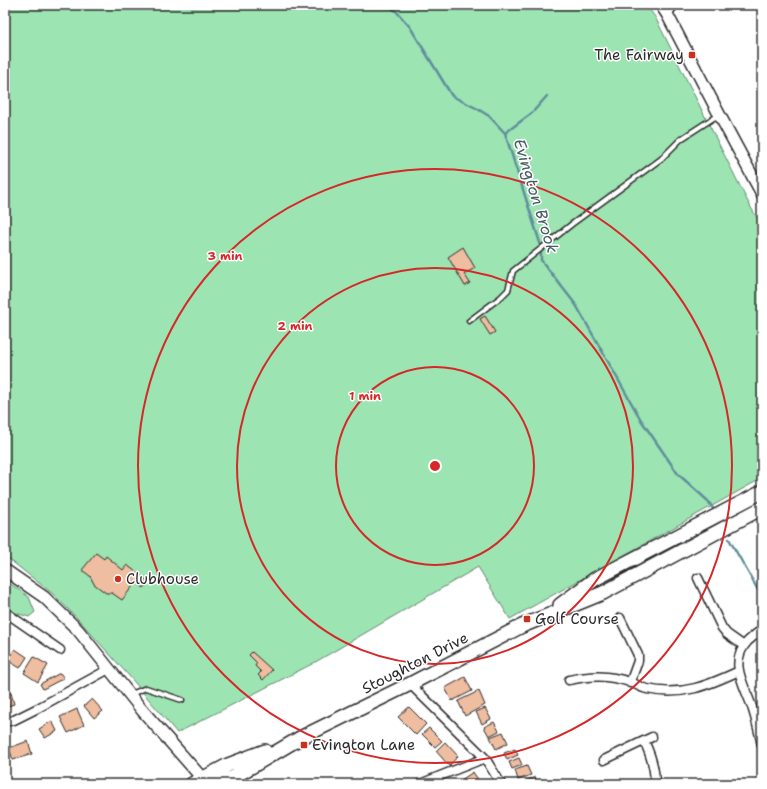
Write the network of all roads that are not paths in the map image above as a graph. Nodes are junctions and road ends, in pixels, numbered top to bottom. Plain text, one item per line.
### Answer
1 (674, 5) edge
2 (664, 10) edge
3 (719, 114) junction
4 (762, 194) edge
5 (469, 321) dead end
6 (762, 492) edge
7 (762, 508) edge
8 (5, 570) edge
9 (698, 578) dead end
10 (5, 612) edge
11 (544, 616) junction
12 (620, 618) dead end
13 (762, 630) edge
14 (744, 646) junction
15 (60, 650) dead end
16 (109, 669) junction
17 (738, 671) junction
18 (569, 680) dead end
19 (630, 683) junction
20 (410, 684) junction
21 (130, 694) junction
22 (182, 700) dead end
23 (5, 722) edge
24 (652, 737) dead end
25 (300, 738) junction
26 (644, 741) junction
27 (762, 745) edge
28 (485, 758) junction
29 (604, 760) dead end
30 (197, 781) edge
31 (217, 784) edge
32 (420, 784) edge
33 (501, 784) edge
34 (655, 784) edge

1 - 2 street
2 - 3 main road
3 - 4 main road
3 - 5 lane
6 - 11 highway, Stoughton Drive
7 - 11 highway, Stoughton Drive
8 - 16 main road
9 - 14 street
10 - 15 street
11 - 20 highway, Stoughton Drive
12 - 19 street
13 - 14 street
14 - 17 street
16 - 21 main road
16 - 23 street
17 - 19 street
17 - 27 street
18 - 19 street
20 - 25 highway, Stoughton Drive
20 - 28 street
21 - 22 lane
21 - 30 main road
24 - 26 street
25 - 30 highway, Stoughton Drive
25 - 31 highway, Stoughton Drive
26 - 29 street
26 - 34 street
28 - 32 street
28 - 33 street

